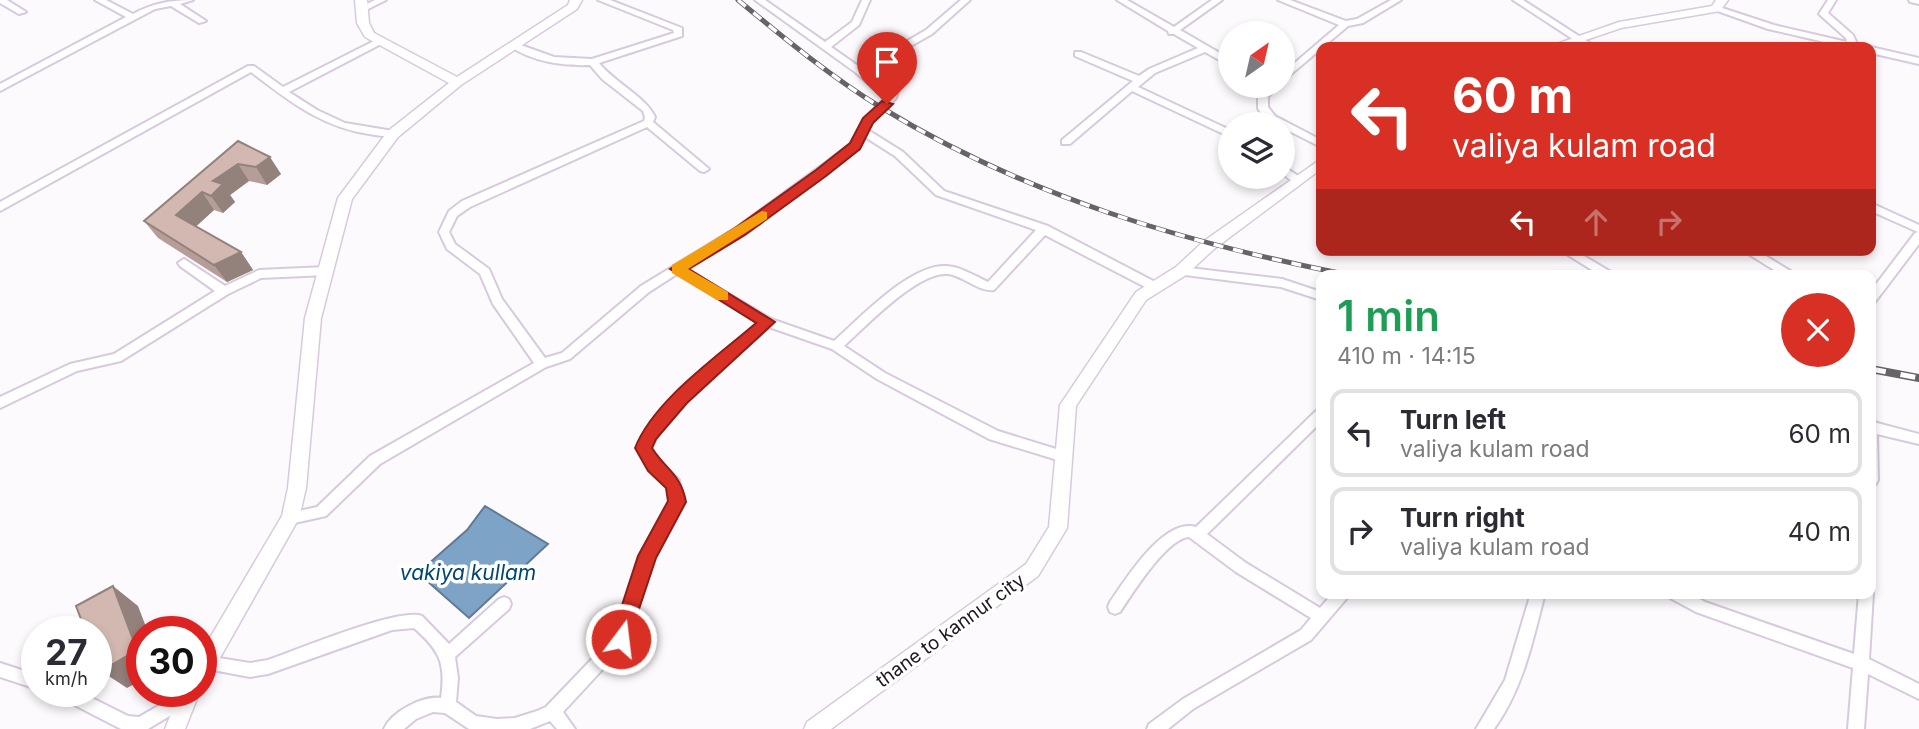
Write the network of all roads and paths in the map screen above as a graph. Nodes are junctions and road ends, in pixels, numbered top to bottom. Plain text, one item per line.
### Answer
1 (1, 0) edge
2 (99, 0) edge
3 (189, 0) edge
4 (382, 0) edge
5 (576, 0) edge
6 (602, 0) edge
7 (759, 0) edge
8 (866, 0) edge
9 (966, 0) edge
10 (1121, 0) edge
11 (1218, 0) edge
12 (1282, 0) edge
13 (1397, 0) edge
14 (1517, 0) edge
15 (1832, 0) edge
16 (1913, 0) edge
17 (1919, 2) edge
18 (361, 4) edge
19 (1719, 4) edge
20 (175, 5) junction
21 (22, 12) dead end
22 (132, 17) junction
23 (202, 21) dead end
24 (1345, 24) junction
25 (1172, 32) junction
26 (1577, 37) junction
27 (378, 42) junction
28 (1324, 42) edge
29 (1566, 42) edge
30 (1584, 42) edge
31 (1831, 42) edge
32 (1850, 42) edge
33 (515, 46) junction
34 (825, 47) junction
35 (1316, 49) edge
36 (1202, 50) junction
37 (1876, 51) edge
38 (1078, 54) dead end
39 (1218, 58) edge
40 (1919, 61) edge
41 (593, 62) junction
42 (1295, 68) edge
43 (1140, 80) junction
44 (457, 82) junction
45 (1131, 87) junction
46 (0, 88) edge
47 (284, 91) junction
48 (891, 98) junction
49 (1263, 98) edge
50 (648, 123) junction
51 (1218, 128) edge
52 (862, 131) junction
53 (393, 134) junction
54 (1316, 141) edge
55 (1066, 142) dead end
56 (1316, 167) edge
57 (704, 169) dead end
58 (1297, 180) joint
59 (0, 208) edge
60 (1876, 209) edge
61 (1044, 229) junction
62 (1919, 229) edge
63 (1919, 236) edge
64 (1576, 256) edge
65 (1758, 256) edge
66 (184, 263) dead end
67 (677, 269) junction
68 (1601, 270) edge
69 (1782, 270) edge
70 (326, 271) junction
71 (1181, 271) junction
72 (1155, 287) junction
73 (224, 290) junction
74 (1876, 292) edge
75 (1316, 294) edge
76 (767, 322) junction
77 (836, 346) junction
78 (542, 363) junction
79 (0, 402) edge
80 (1316, 419) edge
81 (1876, 427) edge
82 (1919, 439) edge
83 (1064, 457) junction
84 (290, 518) junction
85 (1198, 534) junction
86 (1337, 599) edge
87 (1536, 599) edge
88 (1686, 599) edge
89 (1866, 599) edge
90 (504, 604) dead end
91 (1115, 607) dead end
92 (1321, 616) junction
93 (217, 645) edge
94 (447, 655) junction
95 (1863, 664) junction
96 (217, 669) edge
97 (0, 670) edge
98 (21, 677) edge
99 (1919, 692) edge
100 (448, 706) junction
101 (94, 707) edge
102 (169, 707) edge
103 (183, 707) edge
104 (552, 712) junction
105 (174, 729) edge
106 (392, 729) edge
107 (567, 729) edge
108 (814, 729) edge
109 (1155, 729) edge
110 (1484, 729) edge
111 (1856, 729) edge

1 - 21 street
2 - 22 street
3 - 20 street
4 - 18 street
5 - 33 street
6 - 41 street
7 - 34 street
8 - 34 street
9 - 48 street
10 - 25 street
11 - 25 street
12 - 24 street
13 - 24 street
14 - 26 street
15 - 32 street
16 - 17 street
18 - 27 street
19 - 26 street
19 - 31 street
20 - 22 street
20 - 23 street
22 - 46 street
24 - 28 street
25 - 36 street
26 - 29 street
26 - 30 street
27 - 44 street
27 - 47 street
33 - 41 street
33 - 44 street
34 - 48 street
35 - 42 street
36 - 39 street
36 - 43 street
37 - 40 street
38 - 43 street
41 - 50 street
43 - 45 street
44 - 53 street
45 - 51 street
45 - 55 street
47 - 53 street
47 - 59 street
48 - 52 street
49 - 54 street
50 - 57 street
50 - 78 street
52 - 61 street
52 - 67 street
53 - 70 street
56 - 58 street, thane to kannur city
58 - 71 street, thane to kannur city
60 - 62 street
61 - 72 street
61 - 77 street
63 - 74 street
64 - 68 street
65 - 69 street
66 - 73 street
67 - 76 street
67 - 78 street
70 - 73 street
70 - 84 street
71 - 72 street, thane to kannur city
71 - 75 street
72 - 83 street, thane to kannur city
73 - 79 street
76 - 77 street
76 - 104 street
77 - 83 street
78 - 84 street
80 - 85 street
81 - 82 street
83 - 108 street, thane to kannur city
84 - 93 street
85 - 91 street
85 - 92 street
86 - 92 street
87 - 110 street
88 - 95 street
89 - 95 street
90 - 94 street
92 - 109 street
94 - 96 street
94 - 100 street
95 - 99 street
95 - 111 street
97 - 98 street
100 - 104 street
100 - 106 street
101 - 102 street
103 - 105 street
104 - 107 street

